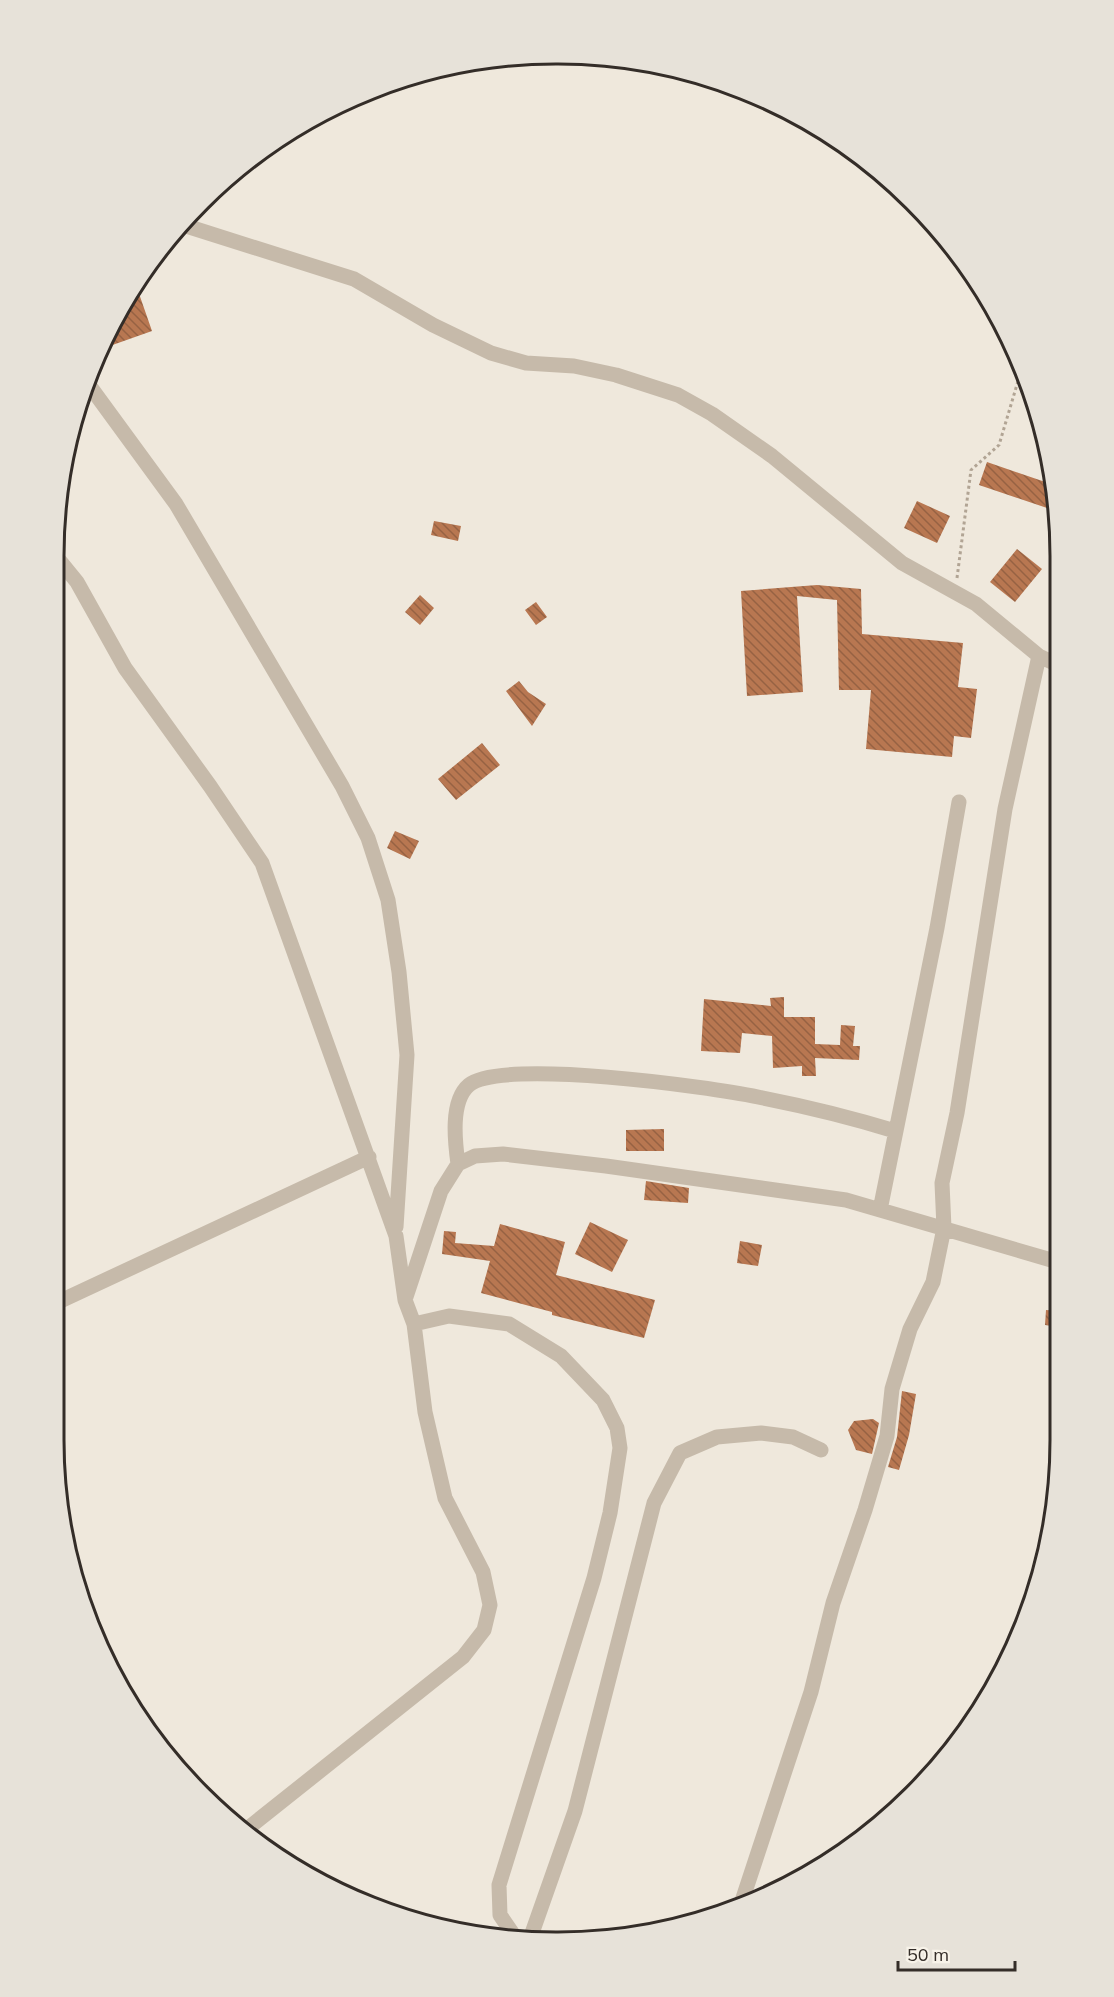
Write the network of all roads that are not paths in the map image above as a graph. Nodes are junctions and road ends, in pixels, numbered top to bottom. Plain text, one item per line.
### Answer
1 (191, 228) edge
2 (94, 391) edge
3 (64, 566) edge
4 (1039, 656) junction
5 (1050, 661) edge
6 (959, 802) dead end
7 (895, 1131) junction
8 (369, 1157) junction
9 (458, 1164) junction
10 (880, 1210) junction
11 (944, 1228) junction
12 (396, 1236) junction
13 (1050, 1260) edge
14 (64, 1299) edge
15 (405, 1300) junction
16 (414, 1324) junction
17 (821, 1450) dead end
18 (251, 1826) edge
19 (744, 1895) edge
20 (510, 1930) edge
21 (533, 1931) edge

1 - 4 street
2 - 12 street
3 - 8 street
4 - 5 street
4 - 11 street
6 - 7 street
7 - 9 street
7 - 10 street
8 - 12 street
8 - 14 street
9 - 10 street
9 - 15 street
10 - 11 street
11 - 13 street
11 - 19 street
12 - 15 street
15 - 16 street
16 - 18 street
16 - 20 street
17 - 21 street

